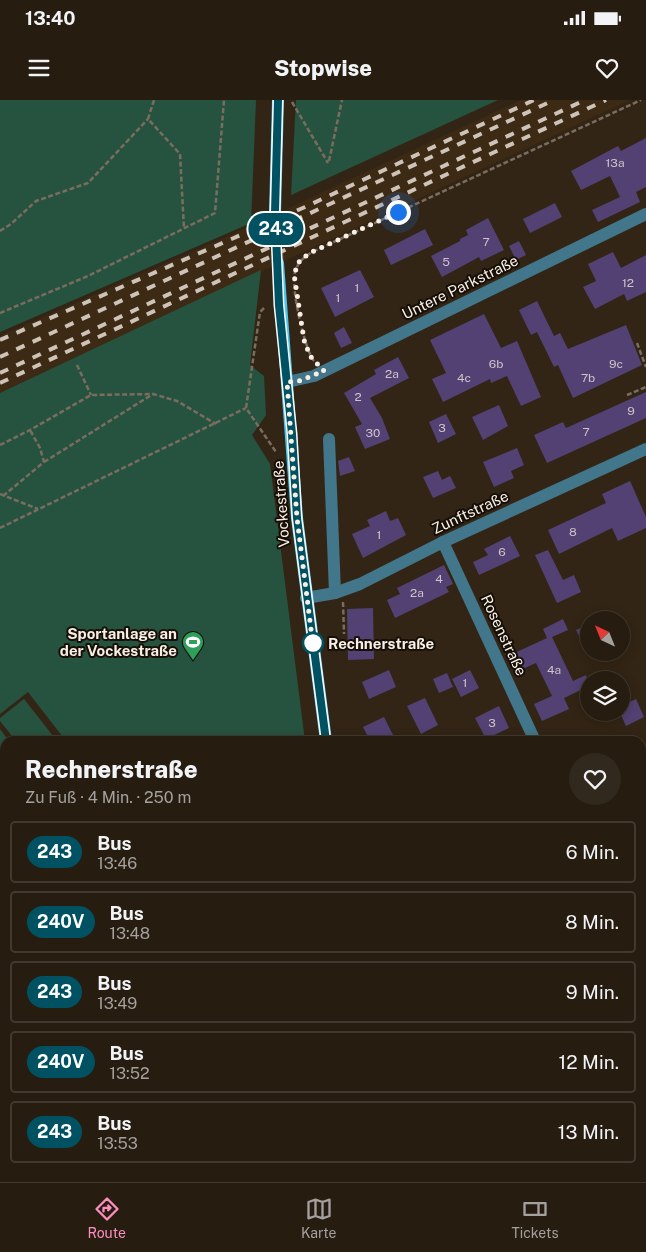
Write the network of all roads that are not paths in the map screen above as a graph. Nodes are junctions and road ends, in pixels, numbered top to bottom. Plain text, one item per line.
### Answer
1 (278, 100) edge
2 (275, 212) tunnel mouth
3 (646, 214) edge
4 (278, 263) tunnel mouth
5 (287, 382) junction
6 (329, 439) dead end
7 (646, 449) edge
8 (443, 542) junction
9 (339, 592) junction
10 (306, 598) junction
11 (325, 736) edge
12 (533, 736) edge

1 - 2 main road
3 - 5 street, Untere Parkstraße
4 - 5 main road, Vockestraße
5 - 10 main road, Vockestraße
6 - 9 street
7 - 8 street, Zunftstraße
8 - 9 street, Zunftstraße
8 - 12 street, Rosenstraße
9 - 10 street, Zunftstraße
10 - 11 main road, Vockestraße

